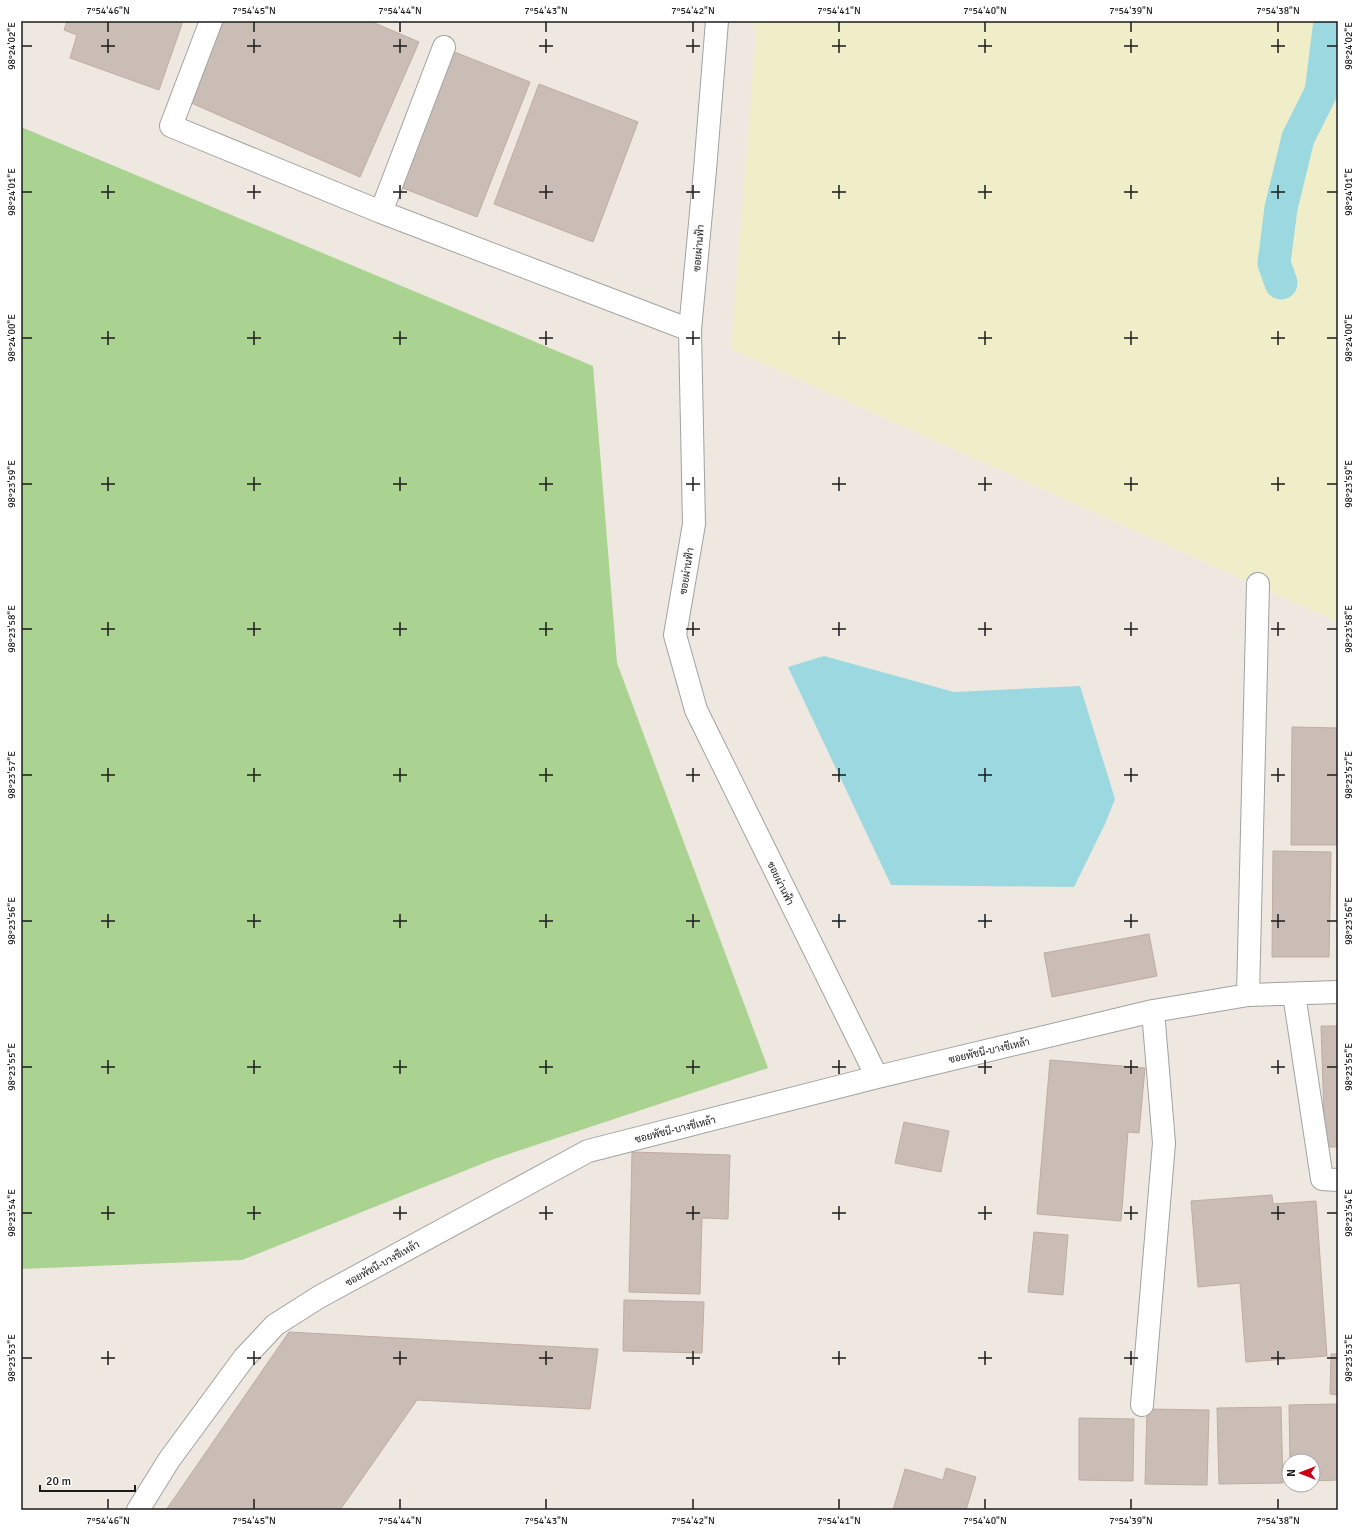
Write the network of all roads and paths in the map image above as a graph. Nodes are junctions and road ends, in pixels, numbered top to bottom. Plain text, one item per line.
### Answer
1 (211, 21) edge
2 (717, 21) edge
3 (444, 47) dead end
4 (381, 212) junction
5 (690, 330) junction
6 (1258, 584) dead end
7 (1338, 992) edge
8 (1294, 994) junction
9 (1248, 995) junction
10 (1153, 1011) junction
11 (877, 1077) junction
12 (1338, 1180) edge
13 (1142, 1405) dead end
14 (138, 1510) edge

1 - 4 street
2 - 5 street, ซอยผ่านฟ้า
3 - 4 street
4 - 5 street
5 - 11 street, ซอยผ่านฟ้า
6 - 9 street
7 - 8 street, ซอยพัชนี-บางชีเหล้า
8 - 9 street, ซอยพัชนี-บางชีเหล้า
8 - 12 street
9 - 10 street, ซอยพัชนี-บางชีเหล้า
10 - 11 street, ซอยพัชนี-บางชีเหล้า
10 - 13 street
11 - 14 street, ซอยพัชนี-บางชีเหล้า

